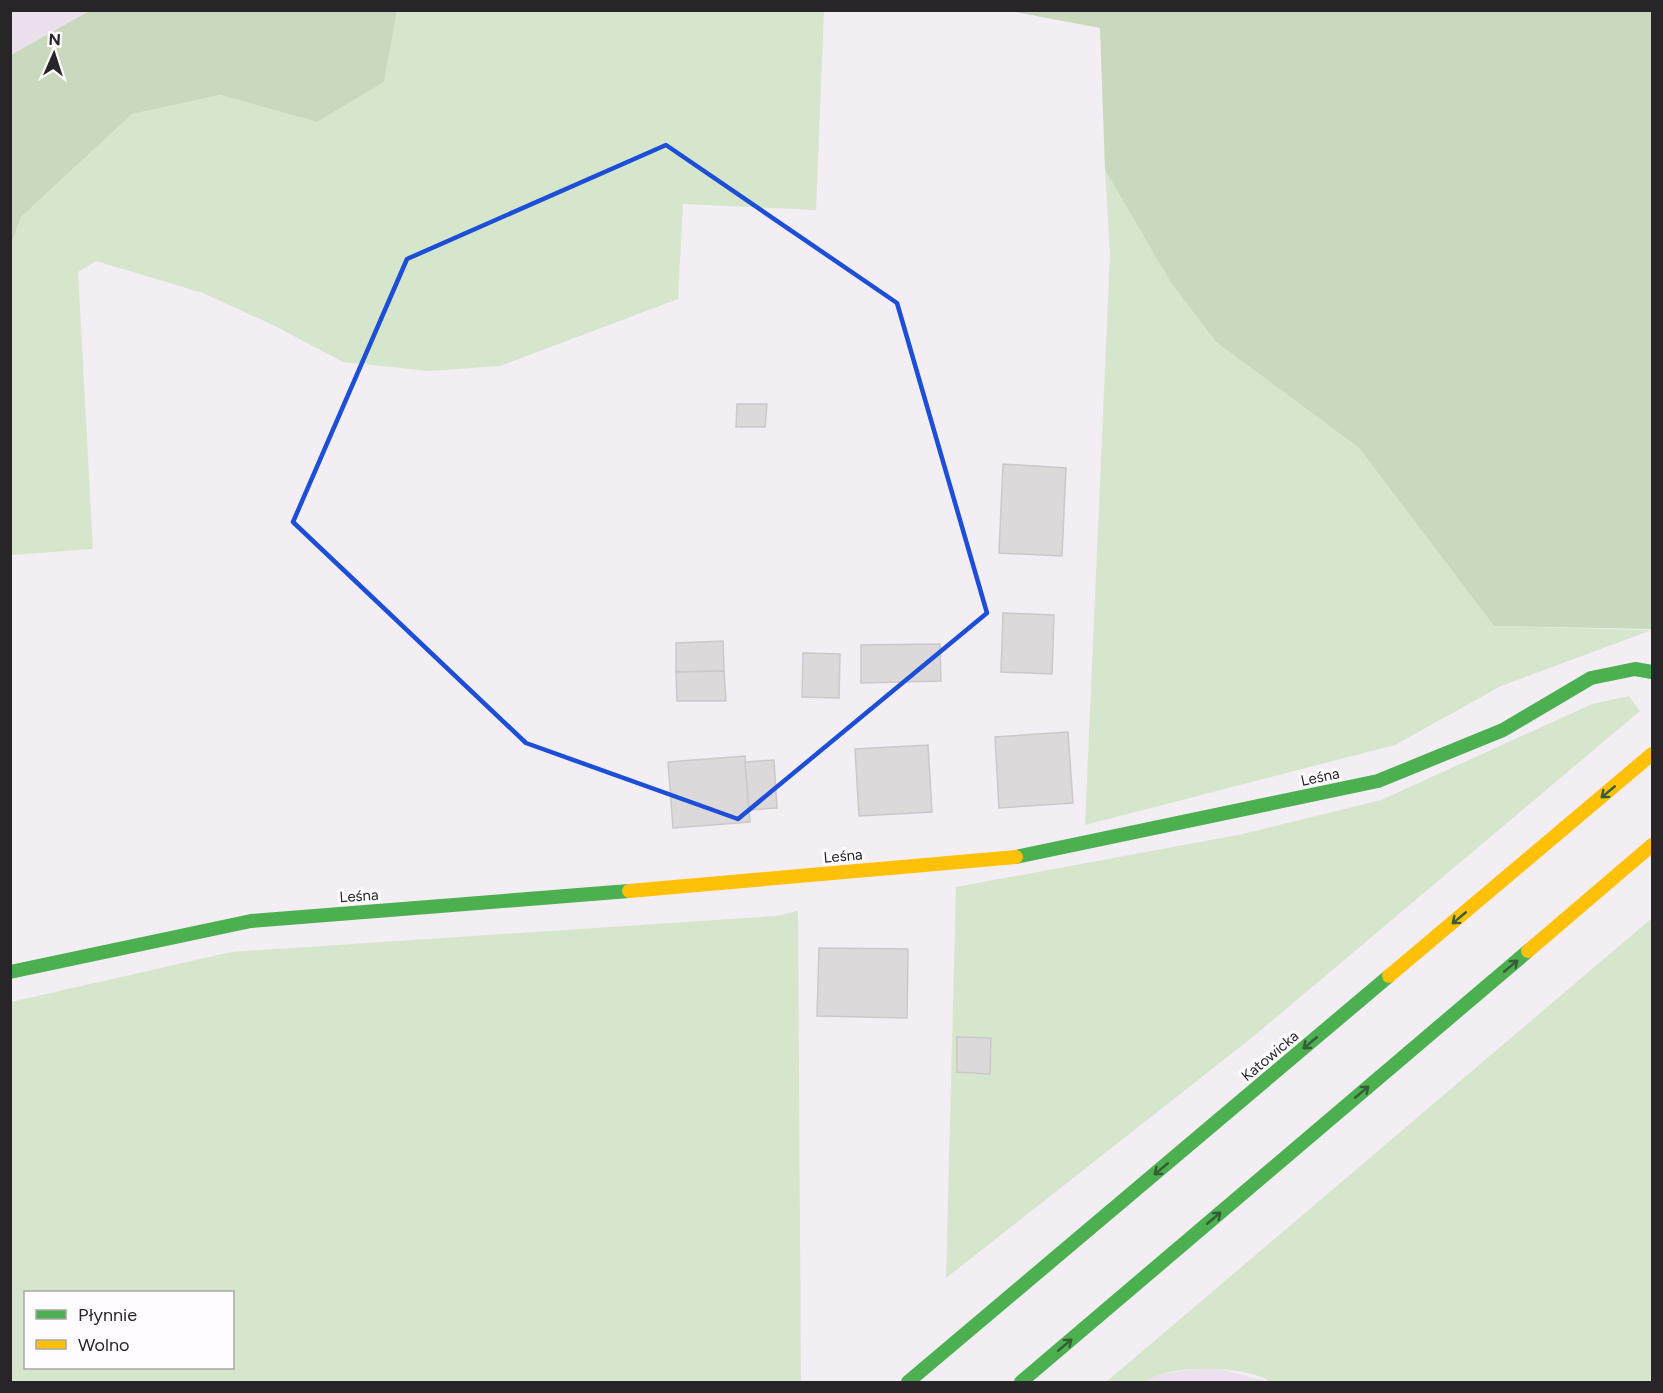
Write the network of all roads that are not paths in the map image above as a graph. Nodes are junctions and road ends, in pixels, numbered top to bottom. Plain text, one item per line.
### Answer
1 (1653, 672) edge
2 (1653, 754) edge
3 (1653, 845) edge
4 (10, 972) edge
5 (908, 1383) edge
6 (1021, 1383) edge

1 - 4 main road, Leśna
2 -> 5 main road, Katowicka
6 -> 3 main road

